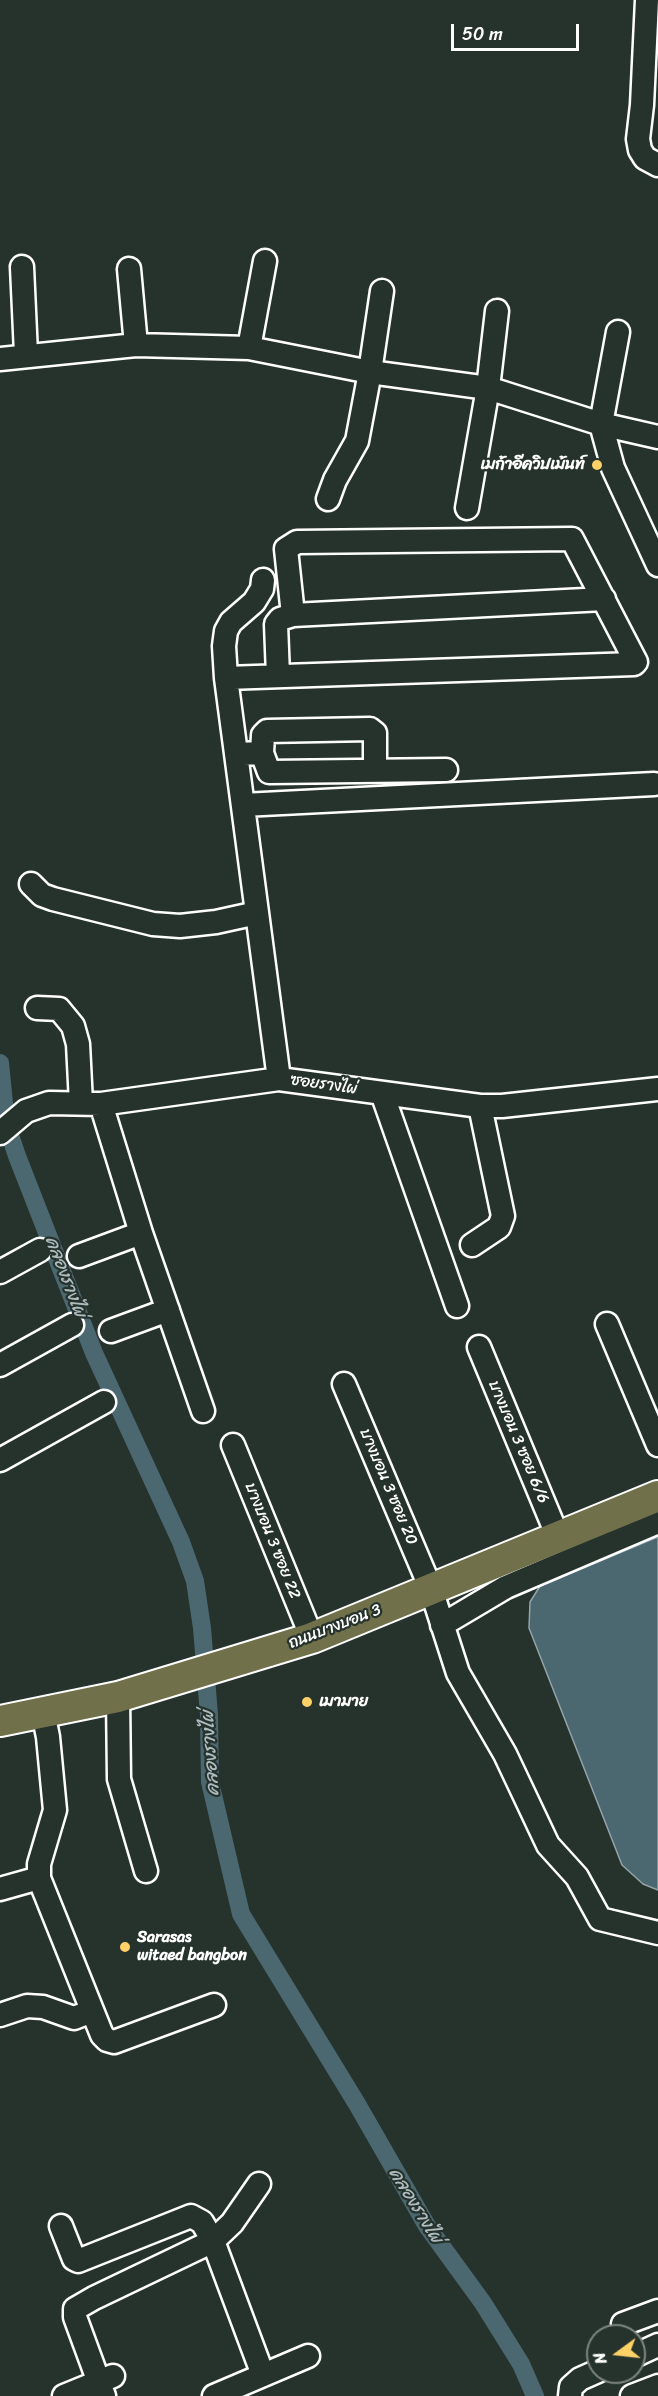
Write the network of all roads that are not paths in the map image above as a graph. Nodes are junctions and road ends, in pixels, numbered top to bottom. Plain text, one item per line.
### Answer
1 (646, 0) edge
2 (658, 165) edge
3 (265, 261) dead end
4 (22, 267) dead end
5 (129, 269) dead end
6 (382, 291) dead end
7 (497, 310) dead end
8 (618, 332) dead end
9 (136, 345) junction
10 (249, 348) junction
11 (26, 354) junction
12 (0, 358) edge
13 (370, 372) junction
14 (488, 388) junction
15 (601, 424) junction
16 (658, 437) edge
17 (328, 499) dead end
18 (467, 508) dead end
19 (658, 565) edge
20 (263, 580) dead end
21 (604, 599) junction
22 (293, 615) junction
23 (278, 676) junction
24 (226, 678) junction
25 (262, 753) junction
26 (237, 754) junction
27 (446, 770) dead end
28 (375, 771) junction
29 (654, 784) dead end
30 (243, 805) junction
31 (31, 884) dead end
32 (257, 913) junction
33 (37, 1008) dead end
34 (279, 1079) junction
35 (658, 1089) edge
36 (382, 1093) junction
37 (91, 1104) junction
38 (480, 1106) junction
39 (0, 1134) edge
40 (141, 1233) junction
41 (472, 1245) dead end
42 (40, 1250) dead end
43 (79, 1256) dead end
44 (0, 1272) edge
45 (457, 1306) dead end
46 (168, 1310) junction
47 (607, 1324) dead end
48 (72, 1325) dead end
49 (111, 1331) dead end
50 (479, 1347) dead end
51 (0, 1365) edge
52 (344, 1384) dead end
53 (104, 1402) dead end
54 (203, 1411) dead end
55 (233, 1445) dead end
56 (658, 1445) edge
57 (0, 1460) edge
58 (658, 1496) edge
59 (658, 1522) edge
60 (558, 1537) junction
61 (431, 1589) junction
62 (442, 1625) junction
63 (312, 1638) junction
64 (117, 1697) junction
65 (43, 1712) junction
66 (0, 1721) edge
67 (146, 1871) dead end
68 (39, 1878) junction
69 (0, 1889) edge
70 (658, 1933) edge
71 (214, 2005) dead end
72 (92, 2011) junction
73 (0, 2015) edge
74 (259, 2184) dead end
75 (61, 2226) dead end
76 (213, 2241) junction
77 (658, 2311) edge
78 (623, 2324) dead end
79 (308, 2356) dead end
80 (263, 2375) junction
81 (586, 2376) edge
82 (105, 2384) edge
83 (658, 2386) edge
84 (64, 2396) edge
85 (214, 2396) edge
86 (570, 2396) edge
87 (632, 2396) edge

1 - 2 street
3 - 10 street
4 - 11 street
5 - 9 street
6 - 13 street
7 - 14 street
8 - 15 street
9 - 10 street
9 - 11 street
10 - 13 street
11 - 12 street
13 - 14 street
13 - 17 street
14 - 15 street
14 - 18 street
15 - 16 street
15 - 19 street
20 - 24 street
21 - 22 street
21 - 22 street
21 - 23 street
22 - 23 street
23 - 24 street
24 - 26 street
25 - 26 street
25 - 28 street
25 - 28 street
26 - 30 street
27 - 28 street
29 - 30 street
30 - 32 street
31 - 32 street
32 - 34 street
33 - 37 street
34 - 36 street, ซอยรางไผ่
34 - 37 street, ซอยรางไผ่
35 - 38 street, ซอยรางไผ่
36 - 38 street, ซอยรางไผ่
36 - 45 street
37 - 39 street, ซอยรางไผ่
37 - 40 street
38 - 41 street
40 - 43 street
40 - 46 street
42 - 44 street
46 - 49 street
46 - 54 street
47 - 56 street
48 - 51 street
50 - 60 street, บางบอน 3 ซอย 6/6
52 - 61 street, บางบอน 3 ซอย 20
53 - 57 street
55 - 63 street, บางบอน 3 ซอย 22
58 - 60 main road, ถนนบางบอน 3
59 - 62 street
60 - 61 main road, ถนนบางบอน 3
61 - 62 street, บางบอน 3 ซอย 20
61 - 63 main road, ถนนบางบอน 3
62 - 70 street, บางบอน 3 ซอย 20
63 - 64 main road, ถนนบางบอน 3
64 - 65 main road, ถนนบางบอน 3
64 - 67 street
65 - 66 main road, ถนนบางบอน 3
65 - 68 street
68 - 69 street
68 - 72 street
71 - 72 street
72 - 73 street
74 - 76 street
75 - 76 street
76 - 80 street
76 - 82 street
77 - 78 street
79 - 80 street
80 - 85 street
81 - 86 street
82 - 84 street
83 - 87 street

